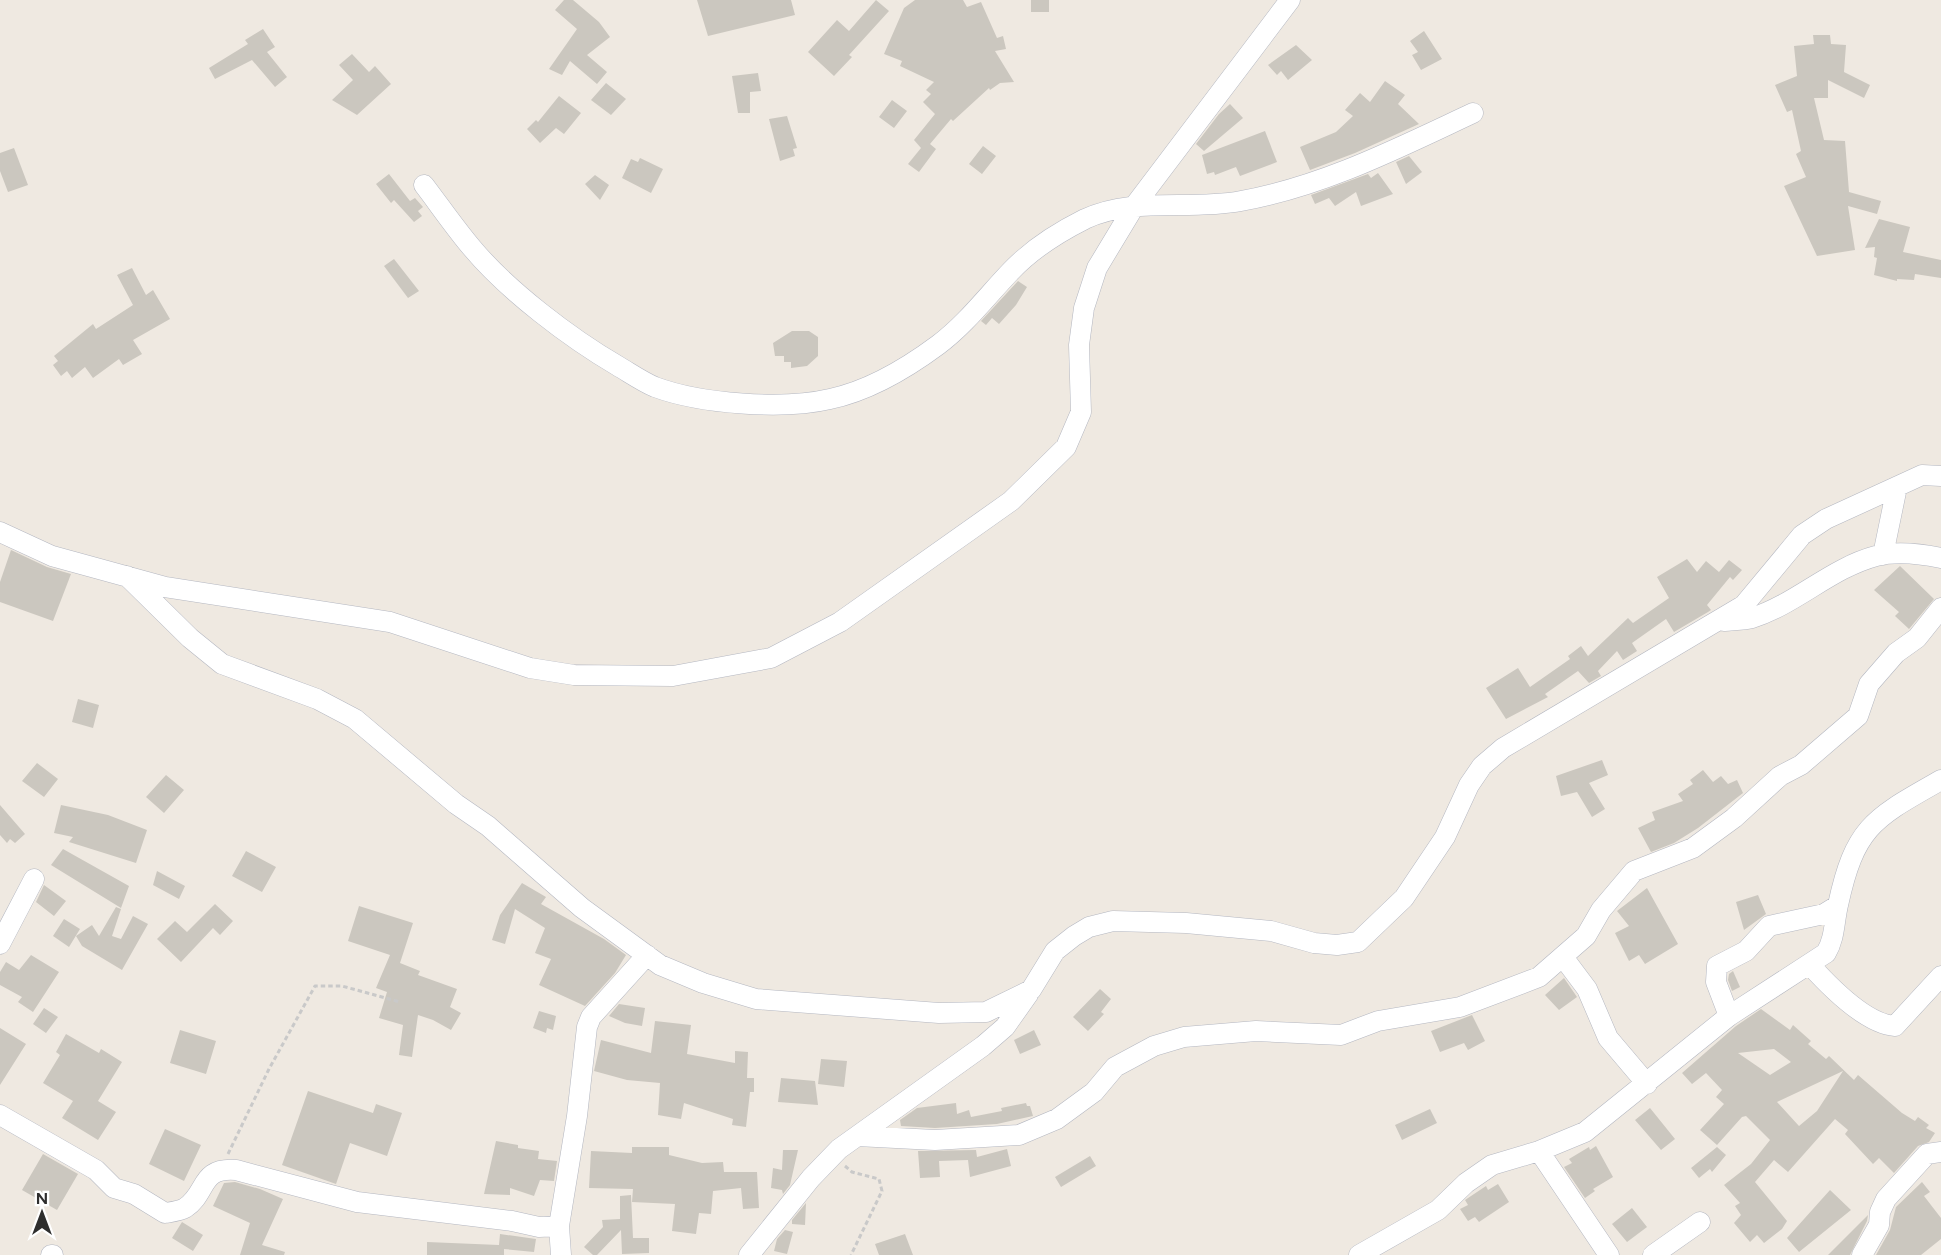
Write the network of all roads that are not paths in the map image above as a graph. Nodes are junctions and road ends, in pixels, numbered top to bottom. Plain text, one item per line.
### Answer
1 (1290, 0) edge
2 (1473, 113) dead end
3 (424, 185) dead end
4 (1135, 205) junction
5 (1941, 476) edge
6 (1897, 487) junction
7 (0, 532) edge
8 (1883, 555) junction
9 (1941, 558) edge
10 (128, 576) junction
11 (1941, 608) edge
12 (1719, 622) junction
13 (1941, 780) edge
14 (34, 879) dead end
15 (1837, 906) junction
16 (0, 944) edge
17 (647, 956) junction
18 (1563, 957) junction
19 (1810, 965) junction
20 (1941, 976) edge
21 (1031, 990) junction
22 (1729, 1016) junction
23 (1647, 1084) junction
24 (0, 1115) edge
25 (857, 1136) junction
26 (1539, 1150) junction
27 (1941, 1152) edge
28 (1700, 1221) dead end
29 (559, 1226) junction
30 (561, 1255) edge
31 (749, 1255) edge
32 (1359, 1255) edge
33 (1609, 1255) edge
34 (1653, 1255) edge
35 (1862, 1255) edge

1 - 4 street
2 - 4 street
3 - 4 street
4 - 10 street
5 - 6 street
6 - 8 street
6 - 12 street
7 - 10 street
8 - 9 street
8 - 12 street
10 - 17 street
11 - 18 street
12 - 21 street
13 - 15 street
14 - 16 street
15 - 19 street
15 - 22 street
17 - 21 street
17 - 29 street
18 - 23 street
18 - 25 street
19 - 20 street
19 - 22 street
21 - 25 street
22 - 23 street
23 - 26 street
24 - 29 street
25 - 31 street
26 - 32 street
26 - 33 street
27 - 35 street
28 - 34 street
29 - 30 street

